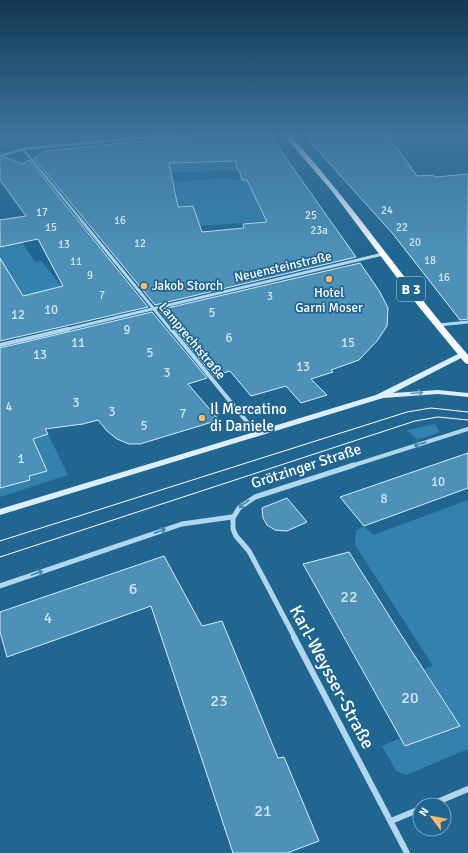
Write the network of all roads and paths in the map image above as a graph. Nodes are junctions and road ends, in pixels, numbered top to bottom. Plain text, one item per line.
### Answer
1 (43, 174) edge
2 (322, 174) edge
3 (383, 254) junction
4 (151, 308) junction
5 (468, 322) edge
6 (438, 325) junction
7 (0, 345) edge
8 (466, 356) edge
9 (468, 395) edge
10 (379, 397) junction
11 (468, 429) edge
12 (256, 433) junction
13 (0, 512) edge
14 (232, 517) junction
15 (0, 586) edge
16 (468, 789) edge
17 (449, 797) edge
18 (412, 812) edge
19 (391, 821) junction
20 (407, 853) edge

1 - 4 street, Lamprechtstraße
2 - 3 main road, B 3
3 - 4 street, Neuensteinstraße
3 - 6 main road, B 3
4 - 7 street, Neuensteinstraße
4 - 12 street, Lamprechtstraße
5 - 6 street
6 - 8 main road, B 3
8 - 10 main road
10 -> 9 main road
10 - 12 main road
11 -> 14 street, Grötzinger Straße
12 - 13 main road
15 -> 14 street
14 - 19 street, Karl-Weysser-Straße
16 - 17 street
18 - 19 street
19 - 20 street, Karl-Weysser-Straße

